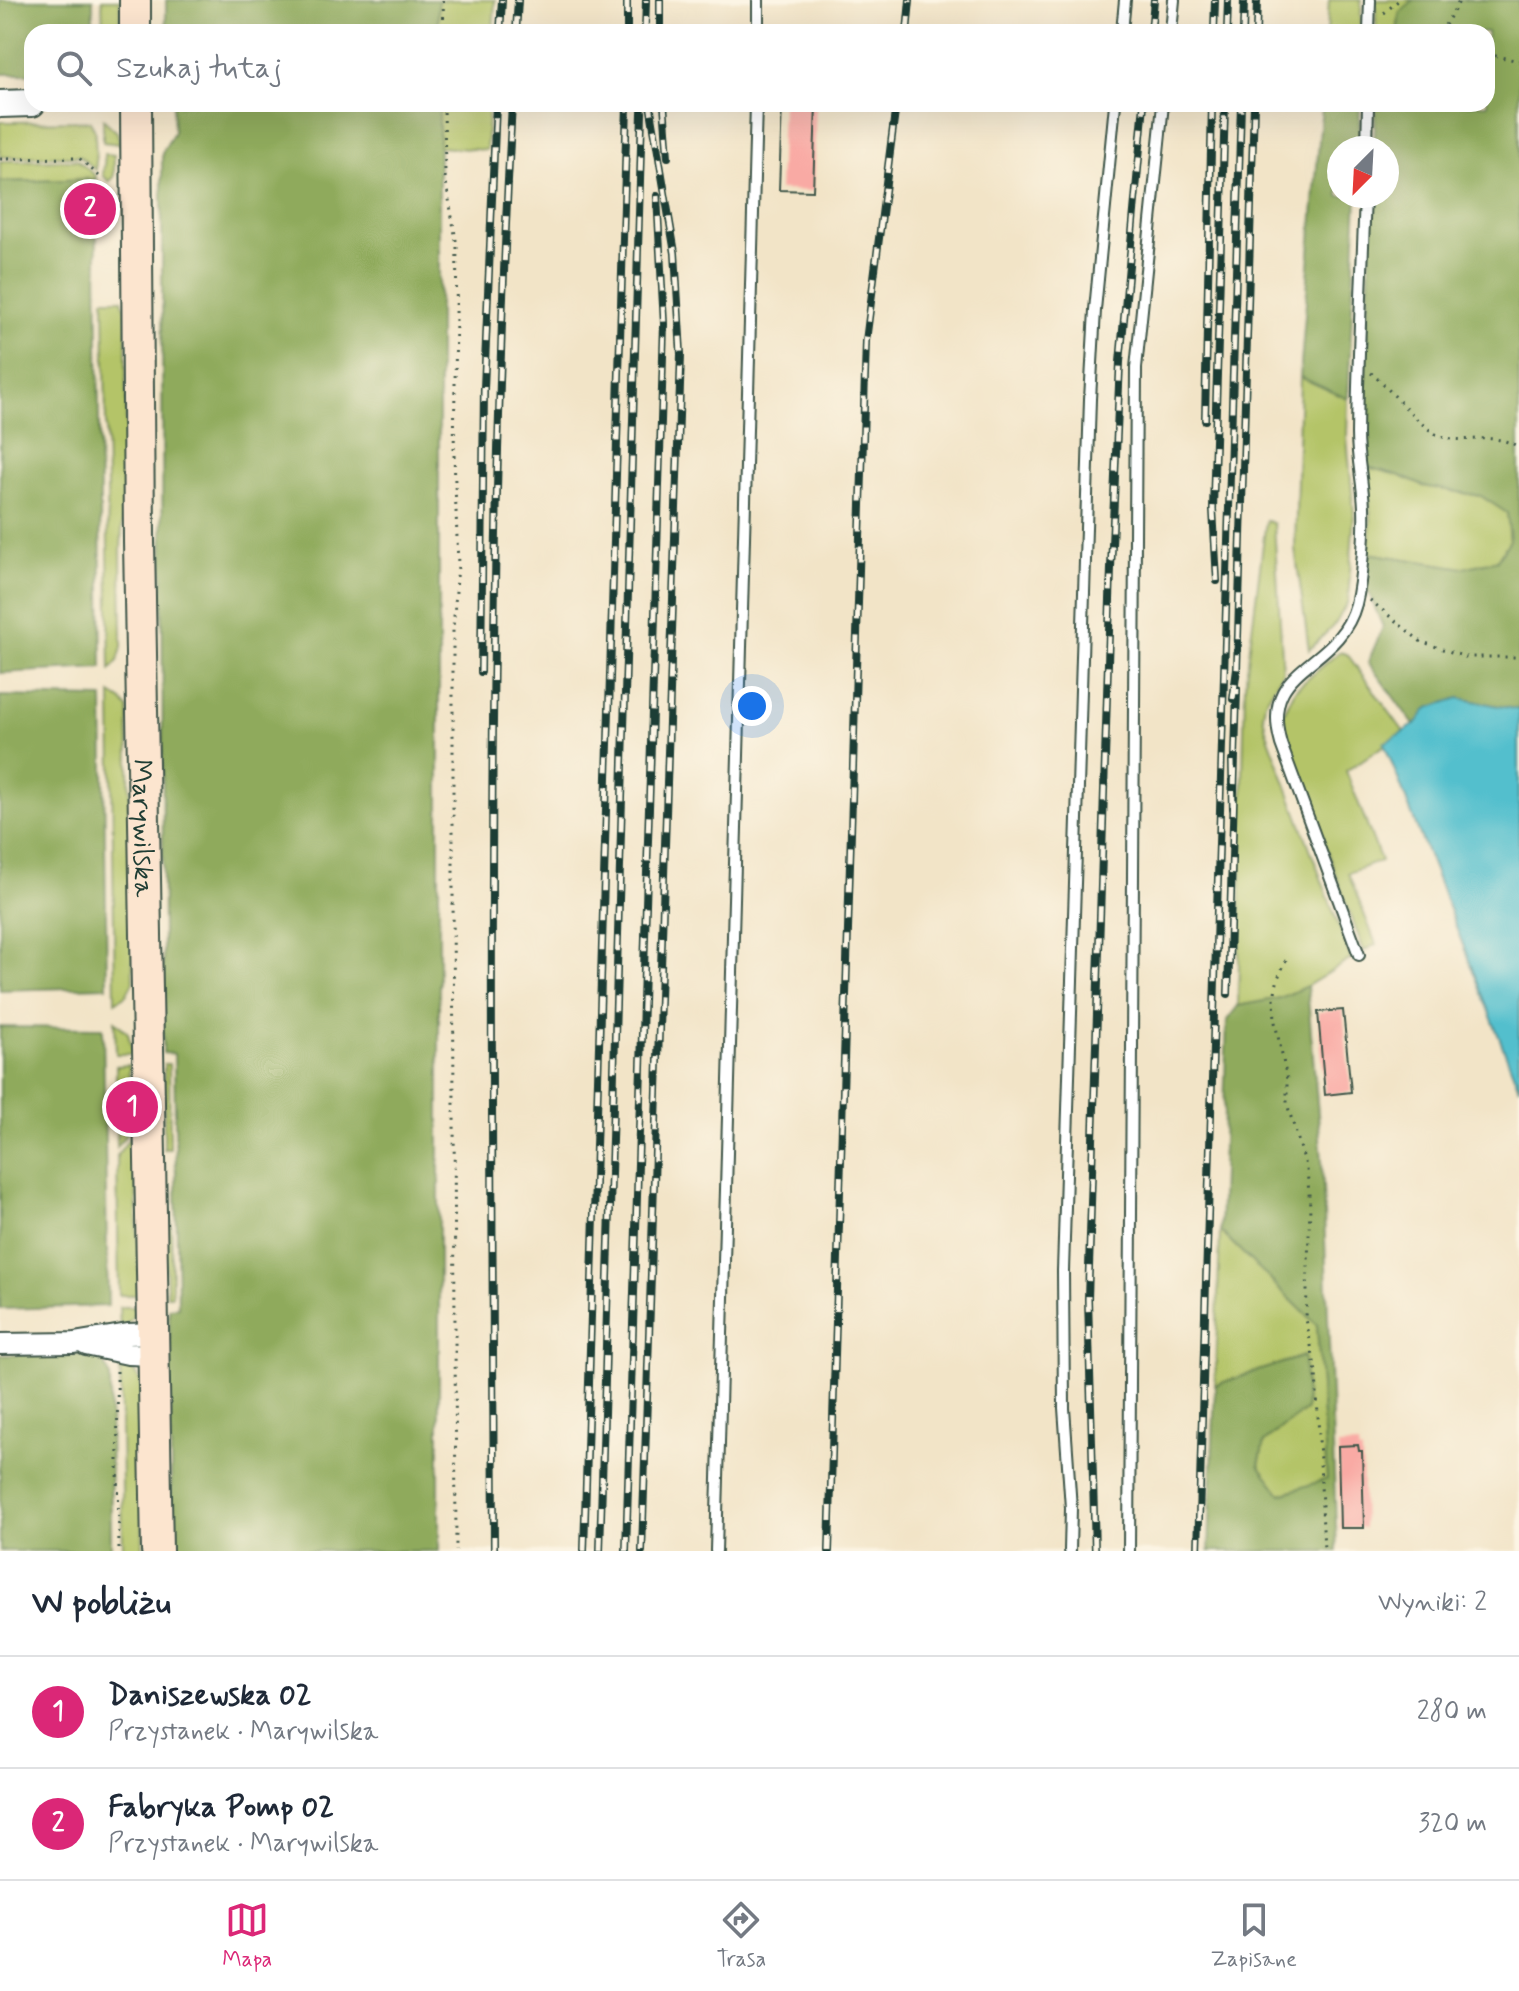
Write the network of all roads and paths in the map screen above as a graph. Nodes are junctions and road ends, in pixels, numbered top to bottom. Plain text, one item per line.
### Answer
1 (135, 0) edge
2 (443, 0) edge
3 (758, 0) edge
4 (1125, 0) edge
5 (1174, 0) edge
6 (1370, 0) edge
7 (1460, 0) edge
8 (135, 24) edge
9 (444, 24) edge
10 (758, 24) edge
11 (1123, 24) edge
12 (1172, 24) edge
13 (1369, 24) edge
14 (1446, 24) edge
15 (1495, 56) edge
16 (1519, 61) edge
17 (24, 103) edge
18 (0, 104) edge
19 (136, 112) edge
20 (444, 112) edge
21 (756, 112) edge
22 (1114, 112) edge
23 (1162, 112) edge
24 (1368, 112) edge
25 (1367, 136) edge
26 (0, 159) edge
27 (99, 176) dead end
28 (1365, 208) edge
29 (1359, 364) junction
30 (1519, 447) edge
31 (1358, 590) junction
32 (1519, 657) edge
33 (1359, 955) dead end
34 (1286, 960) dead end
35 (0, 1344) edge
36 (154, 1344) junction
37 (117, 1359) dead end
38 (119, 1551) edge
39 (157, 1551) edge
40 (456, 1551) edge
41 (716, 1551) edge
42 (1070, 1551) edge
43 (1129, 1551) edge
44 (1324, 1551) edge

1 - 8 main road
2 - 9 path
3 - 10 lane
4 - 11 lane
5 - 12 lane
6 - 13 lane
7 - 14 path
15 - 16 path
17 - 18 street
19 - 36 main road, Marywilska
20 - 40 path
21 - 41 lane
22 - 42 lane
23 - 43 lane
24 - 25 lane
26 - 27 path
28 - 29 lane
29 - 30 path
29 - 31 lane
31 - 32 path
31 - 33 lane
34 - 44 path
35 - 36 street
36 - 39 main road, Marywilska
37 - 38 path

